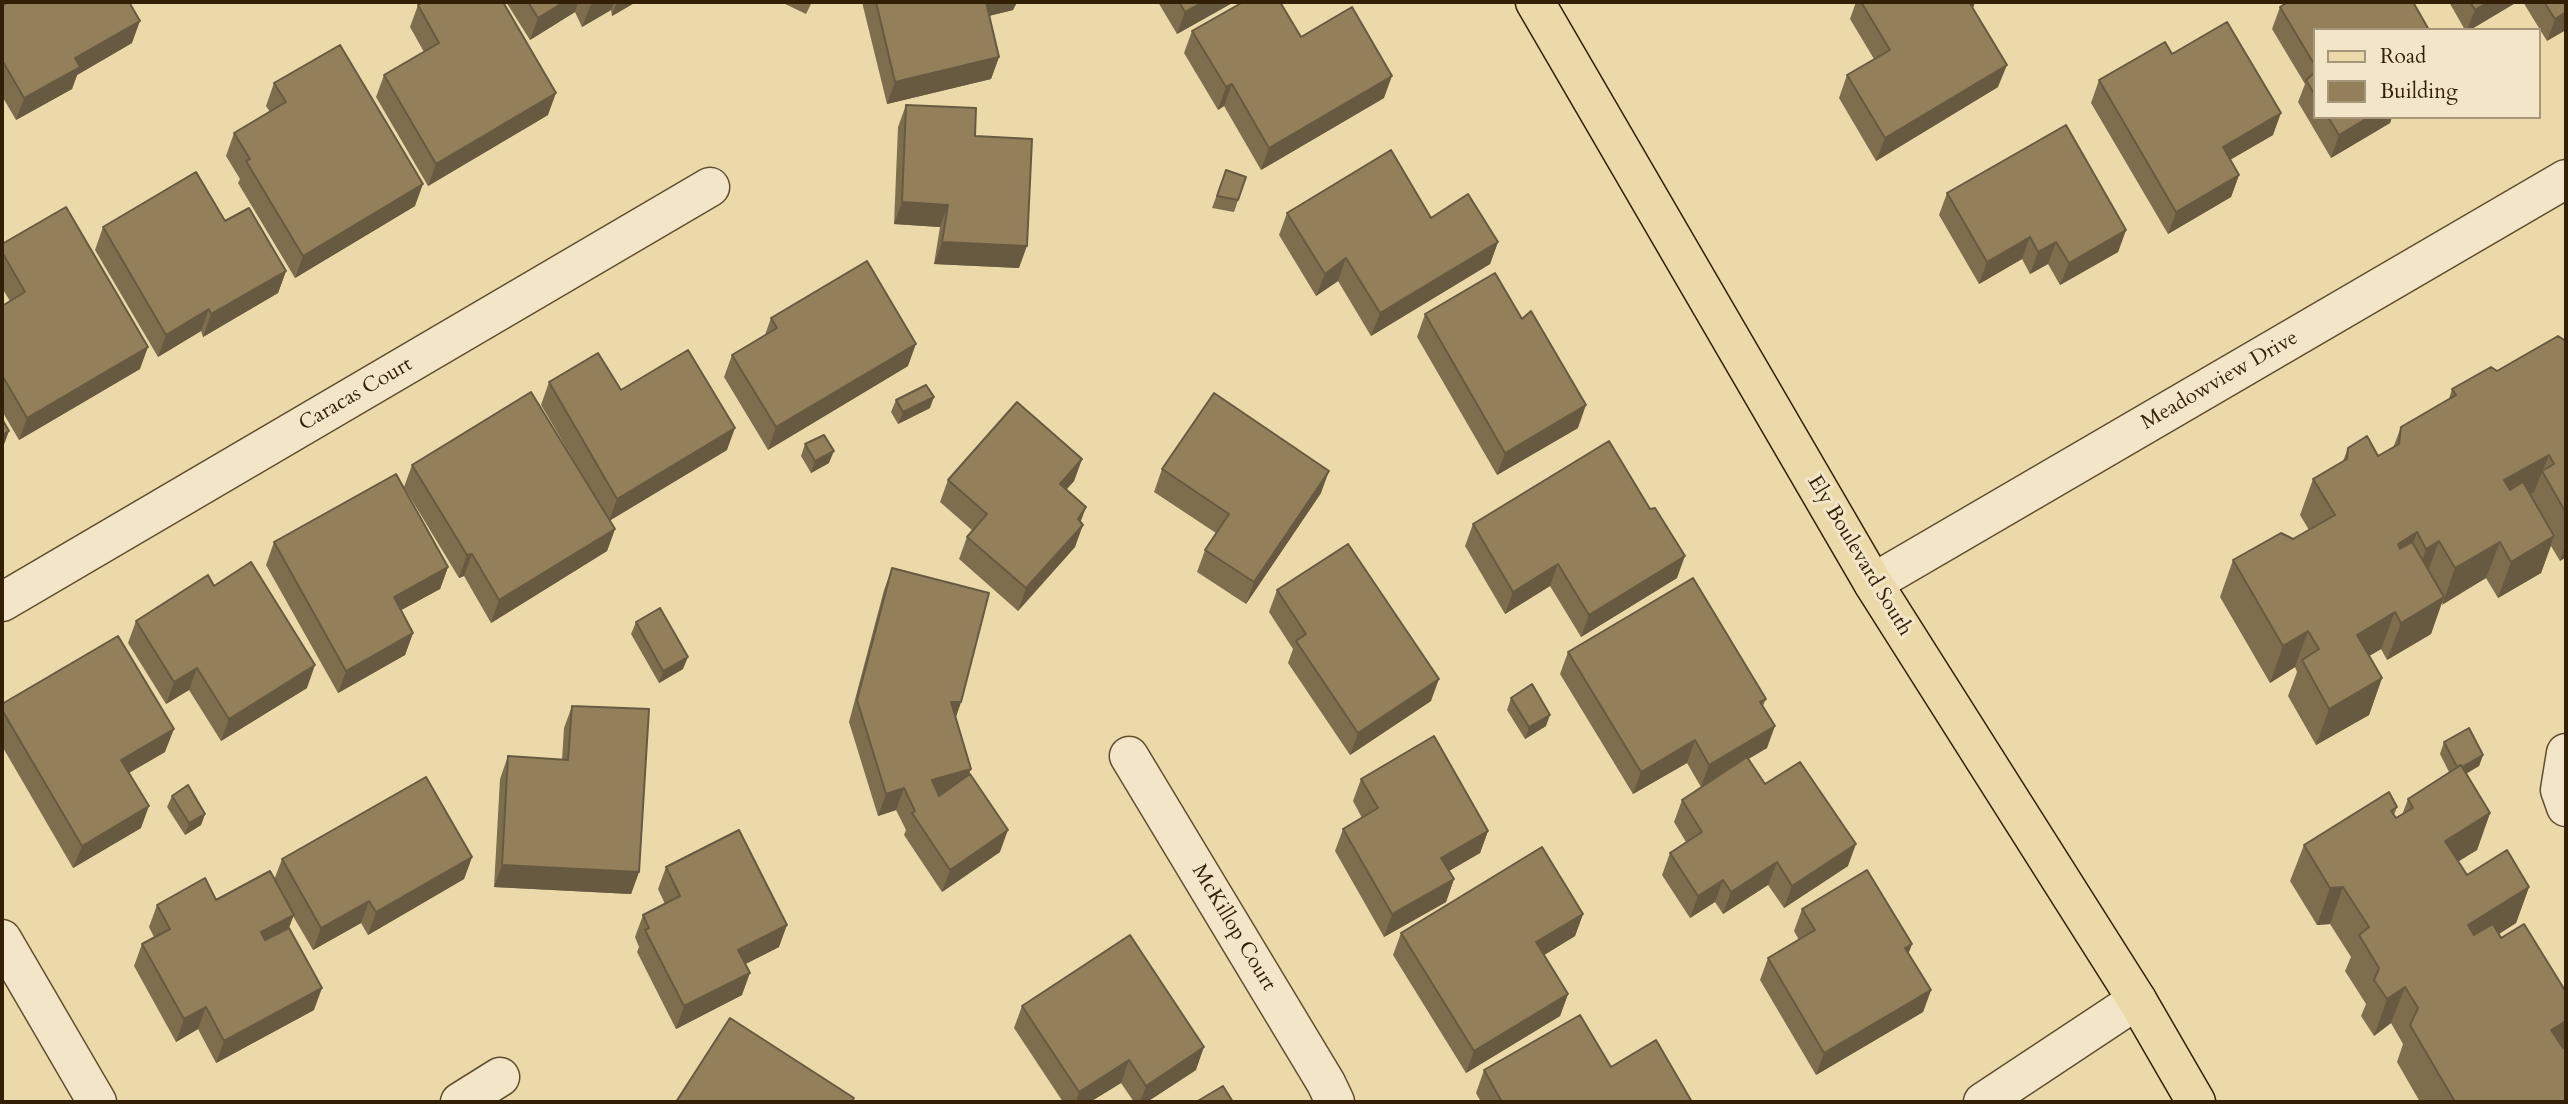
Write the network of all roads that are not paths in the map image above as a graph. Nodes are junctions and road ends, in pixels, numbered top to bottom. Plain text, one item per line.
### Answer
1 (1535, 2) edge
2 (2566, 179) edge
3 (710, 187) dead end
4 (1873, 583) junction
5 (2, 602) edge
6 (2566, 753) edge
7 (1129, 755) dead end
8 (2566, 807) edge
9 (2, 939) edge
10 (2137, 1000) junction
11 (500, 1077) dead end
12 (97, 1102) edge
13 (460, 1102) edge
14 (1335, 1102) edge
15 (1983, 1102) edge
16 (2196, 1102) edge

1 - 4 main road, Ely Boulevard South
2 - 4 street, Meadowview Drive
3 - 5 street, Caracas Court
4 - 10 main road, Ely Boulevard South
6 - 8 street
7 - 14 street, McKillop Court
9 - 12 street
10 - 15 street
10 - 16 main road, Ely Boulevard South
11 - 13 street

